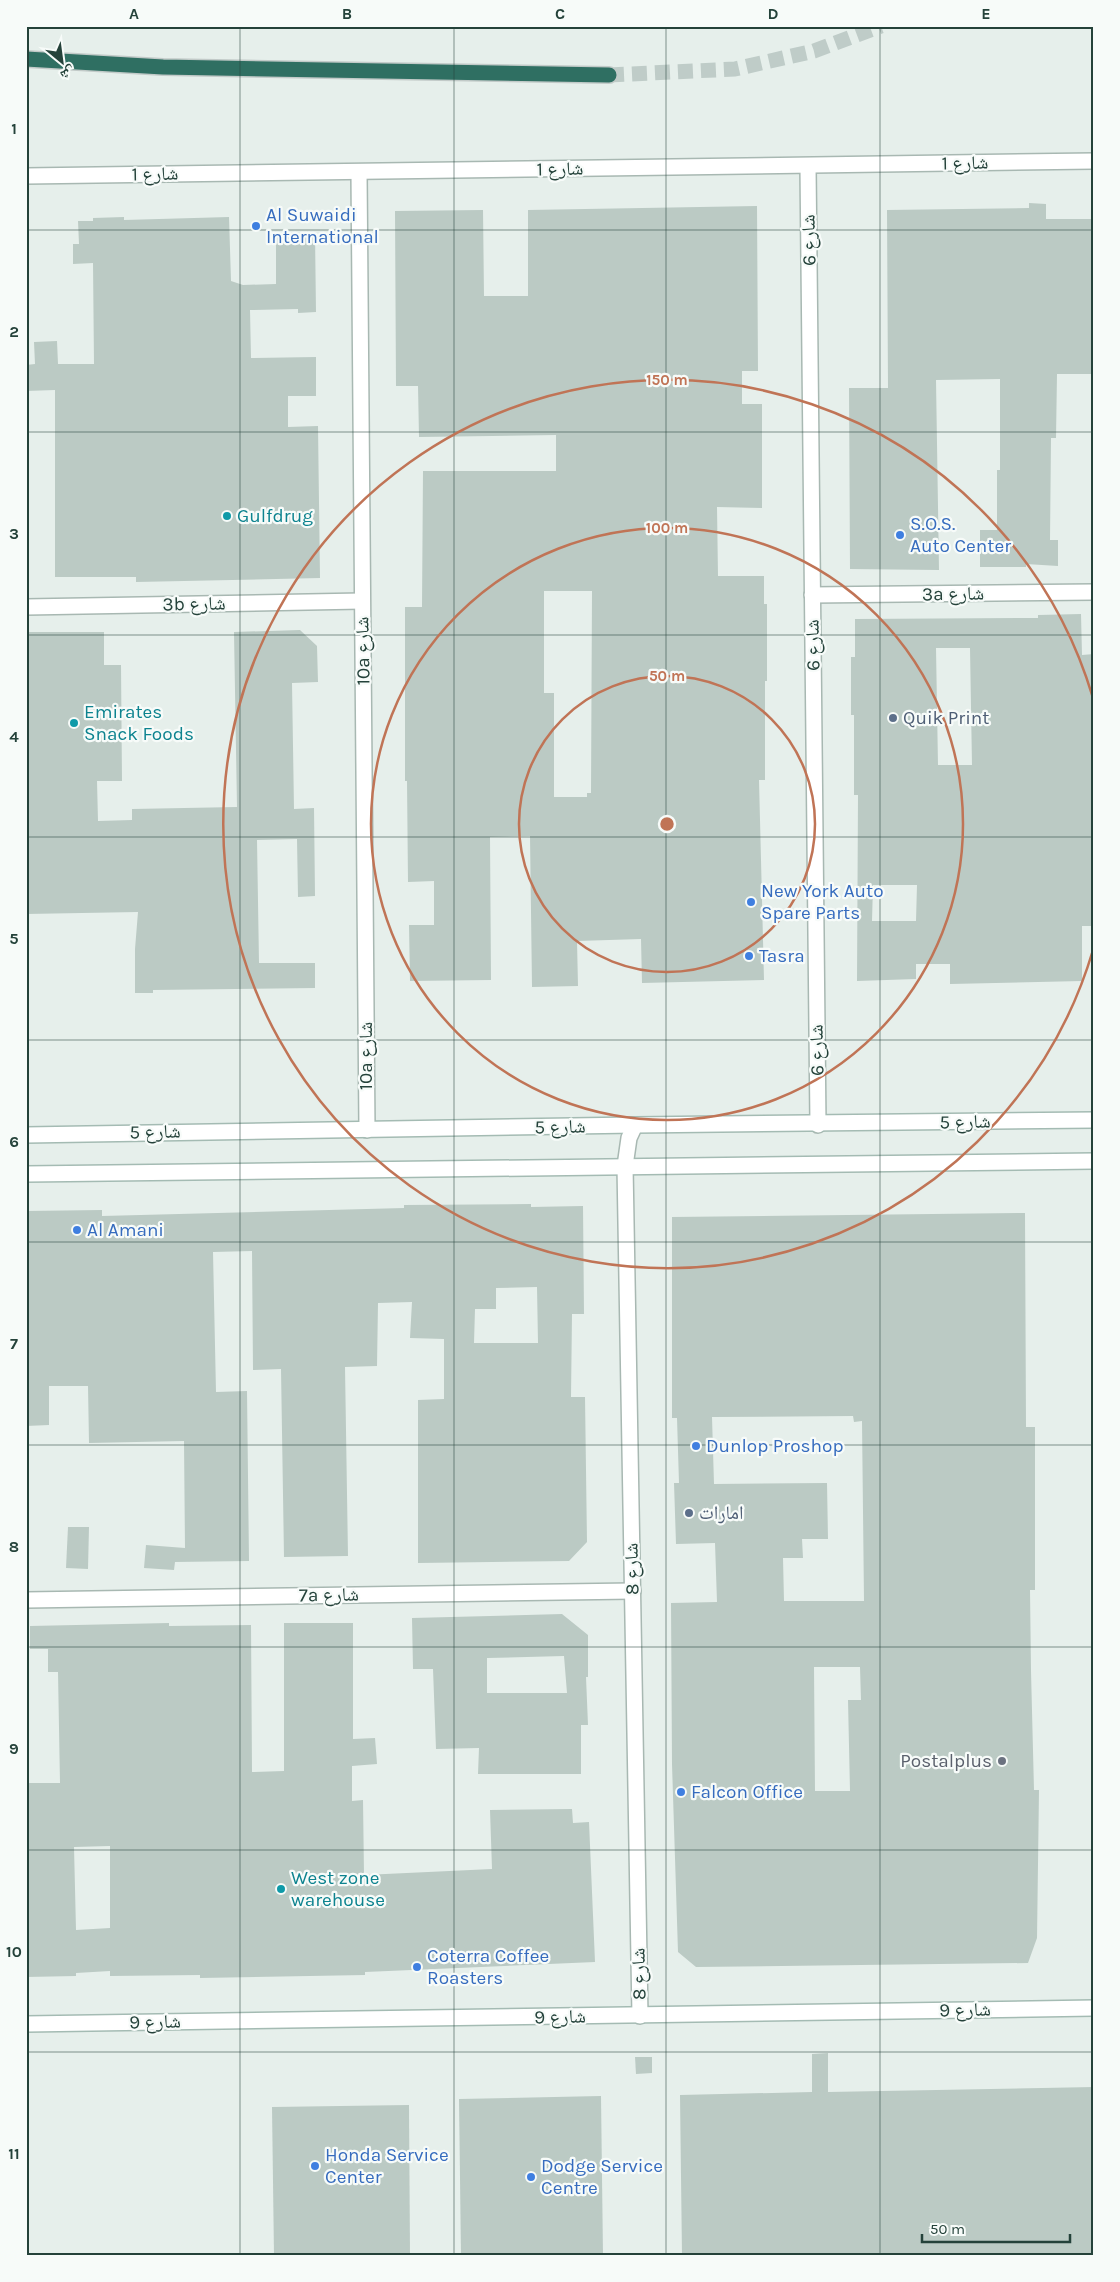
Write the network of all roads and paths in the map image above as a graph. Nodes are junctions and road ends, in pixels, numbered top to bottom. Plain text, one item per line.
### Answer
1 (26, 59) edge
2 (609, 75) tunnel mouth
3 (1094, 161) edge
4 (808, 166) junction
5 (359, 172) junction
6 (26, 176) edge
7 (1094, 592) edge
8 (812, 595) junction
9 (362, 601) junction
10 (26, 607) edge
11 (1094, 1120) edge
12 (818, 1124) junction
13 (635, 1125) junction
14 (367, 1130) junction
15 (26, 1135) edge
16 (1094, 1161) edge
17 (625, 1166) junction
18 (26, 1174) edge
19 (632, 1591) junction
20 (26, 1600) edge
21 (1094, 2008) edge
22 (640, 2016) junction
23 (26, 2024) edge

1 - 2 highway
3 - 4 street, شارع 1
4 - 5 street, شارع 1
4 - 8 street, شارع 6
5 - 6 street, شارع 1
5 - 9 street, 10a شارع
7 - 8 street, 3a شارع
8 - 12 street, شارع 6
9 - 10 street, 3b شارع
9 - 14 street, 10a شارع
11 - 12 street, شارع 5
12 - 13 street, شارع 5
13 - 14 street, شارع 5
13 - 17 street, شارع 8
14 - 15 street, شارع 5
16 - 17 street
17 - 18 street
17 - 19 street, شارع 8
19 - 20 street, 7a شارع
19 - 22 street, شارع 8
21 - 22 street, شارع 9
22 - 23 street, شارع 9

